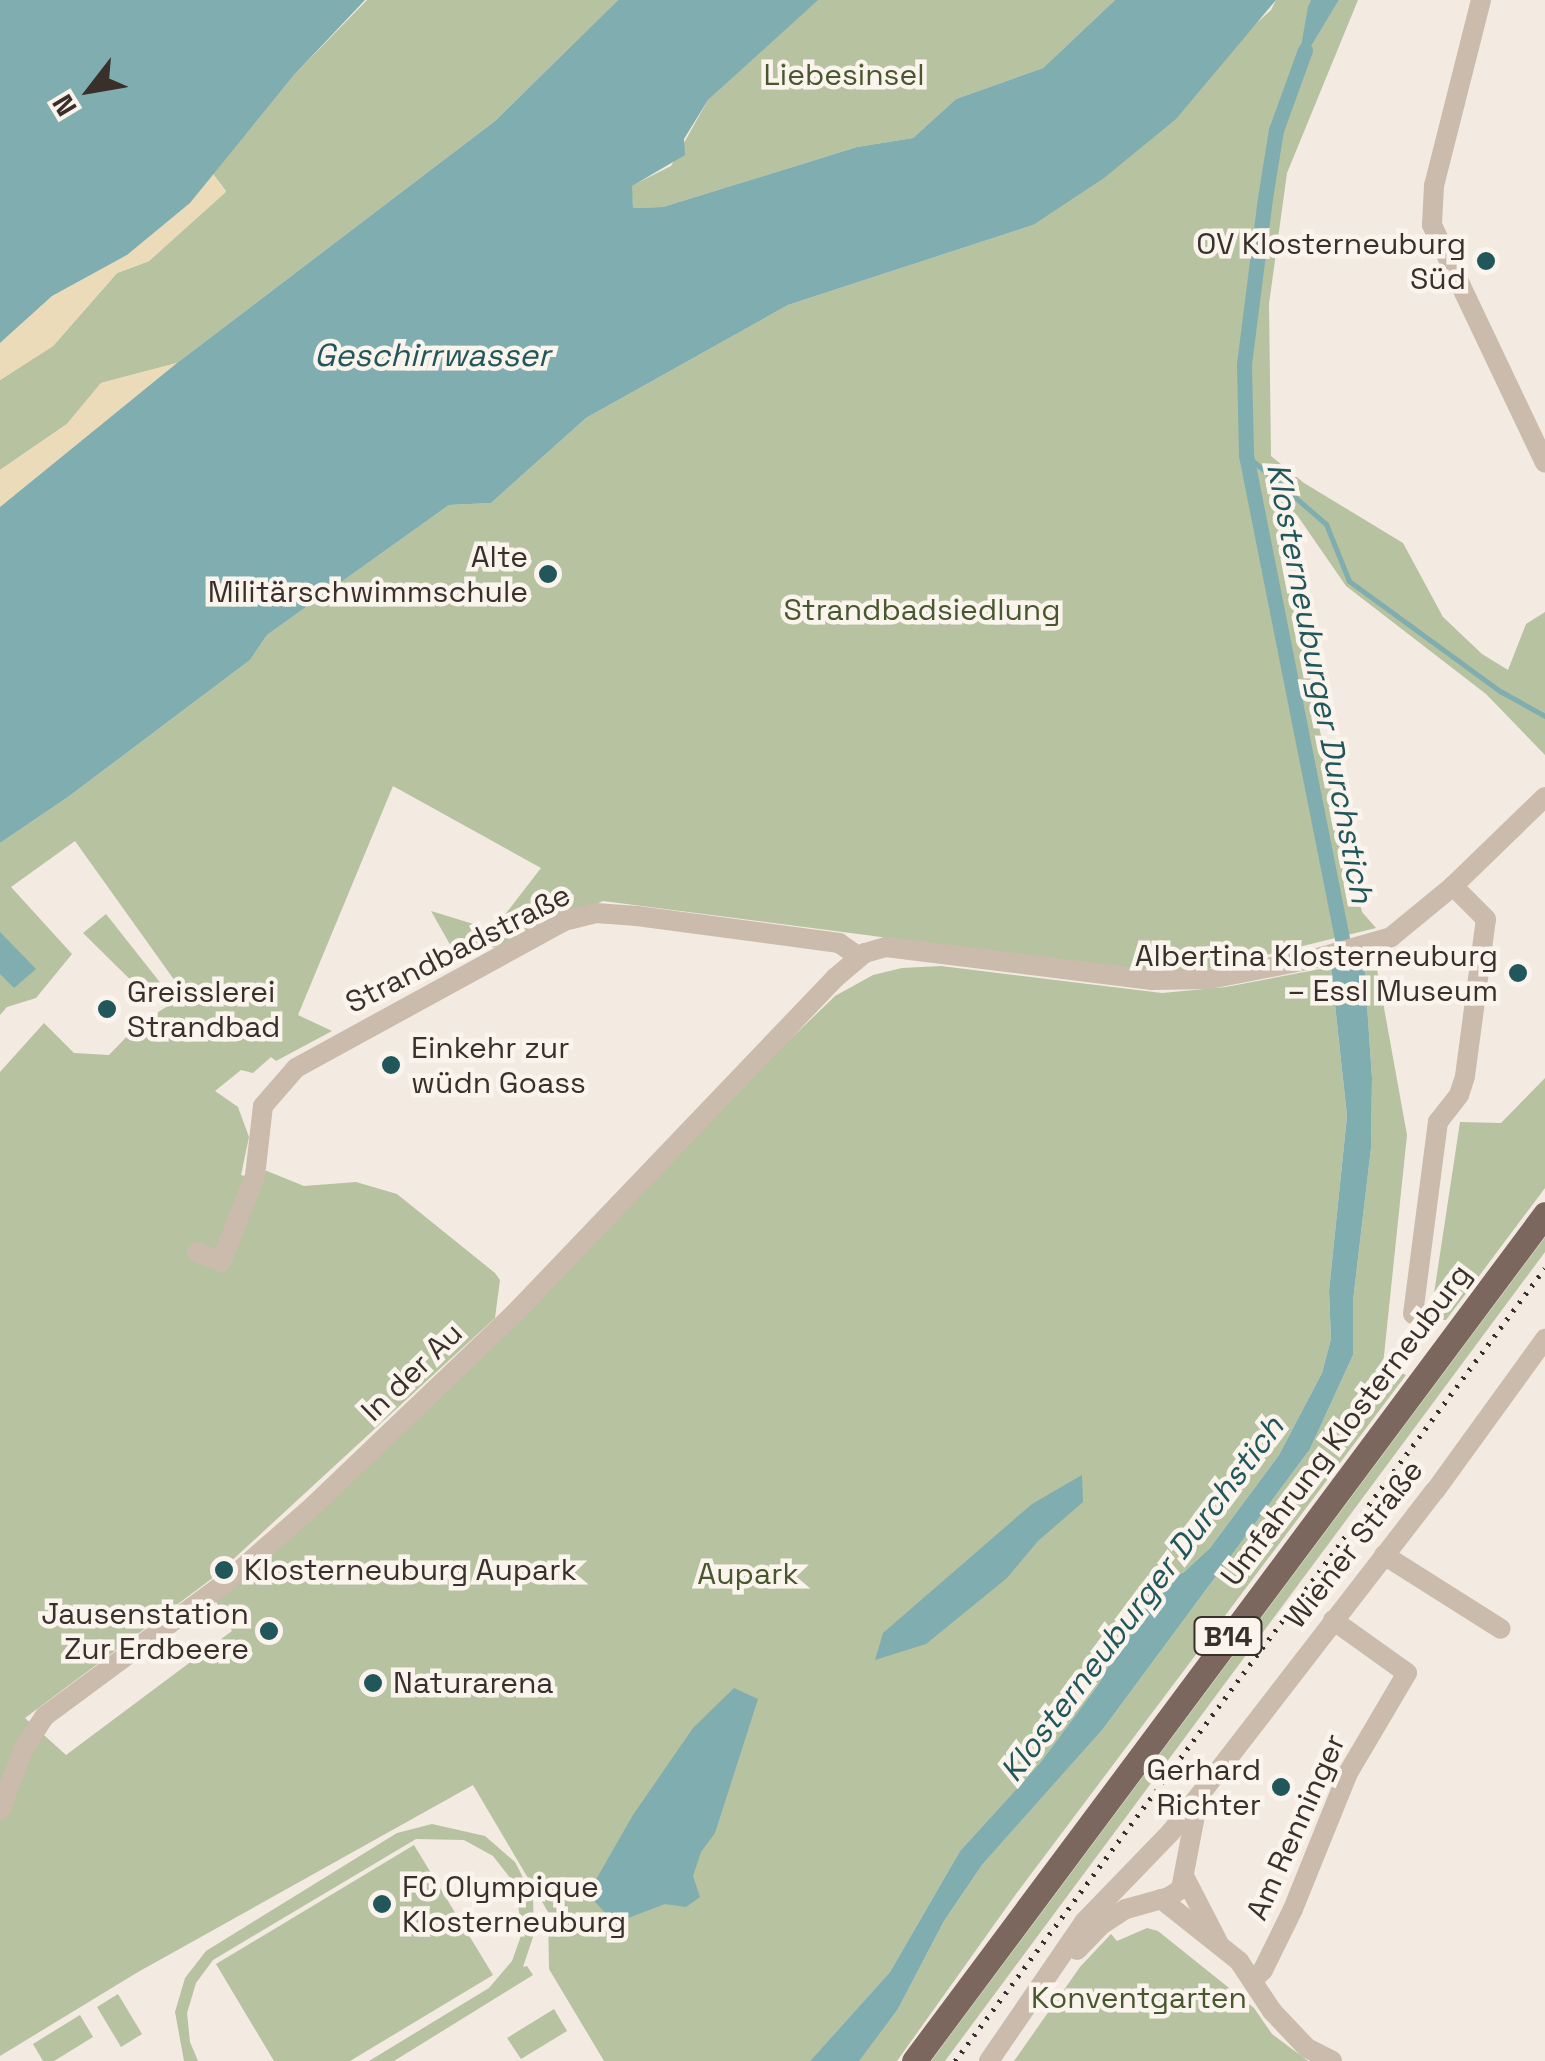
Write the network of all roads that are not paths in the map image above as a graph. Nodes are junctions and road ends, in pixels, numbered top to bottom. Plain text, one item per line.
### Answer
1 (1481, 0) edge
2 (1539, 426) edge
3 (1545, 464) edge
4 (1545, 797) edge
5 (1454, 886) junction
6 (859, 957) junction
7 (1545, 1214) edge
8 (197, 1252) dead end
9 (1412, 1314) dead end
10 (1545, 1339) edge
11 (1384, 1556) junction
12 (1333, 1620) junction
13 (1501, 1629) dead end
14 (1206, 1782) junction
15 (0, 1810) edge
16 (1155, 1849) junction
17 (1138, 1865) junction
18 (1185, 1870) junction
19 (1158, 1899) junction
20 (1220, 1944) junction
21 (1049, 1975) junction
22 (1252, 1980) junction
23 (914, 2061) edge
24 (989, 2061) edge
25 (1332, 2061) edge

1 - 2 street
2 - 3 street
4 - 5 street, Strandbadstraße
5 - 6 street, Strandbadstraße
5 - 9 street
6 - 8 street, Strandbadstraße
6 - 15 street, In der Au
7 - 23 main road, Umfahrung Klosterneuburg / B14
10 - 11 street, Wiener Straße
11 - 12 street, Wiener Straße
11 - 13 street
12 - 14 street, Wiener Straße
12 - 22 street, Am Renninger
14 - 16 street, Wiener Straße
14 - 18 street, Wiener Straße
16 - 17 street, Wiener Straße
16 - 18 street
17 - 19 street
17 - 21 street, Wiener Straße
18 - 19 street, Wiener Straße
18 - 20 street
19 - 20 street
19 - 21 street, Wiener Straße
20 - 22 street
21 - 24 street, Wiener Straße
22 - 25 street

